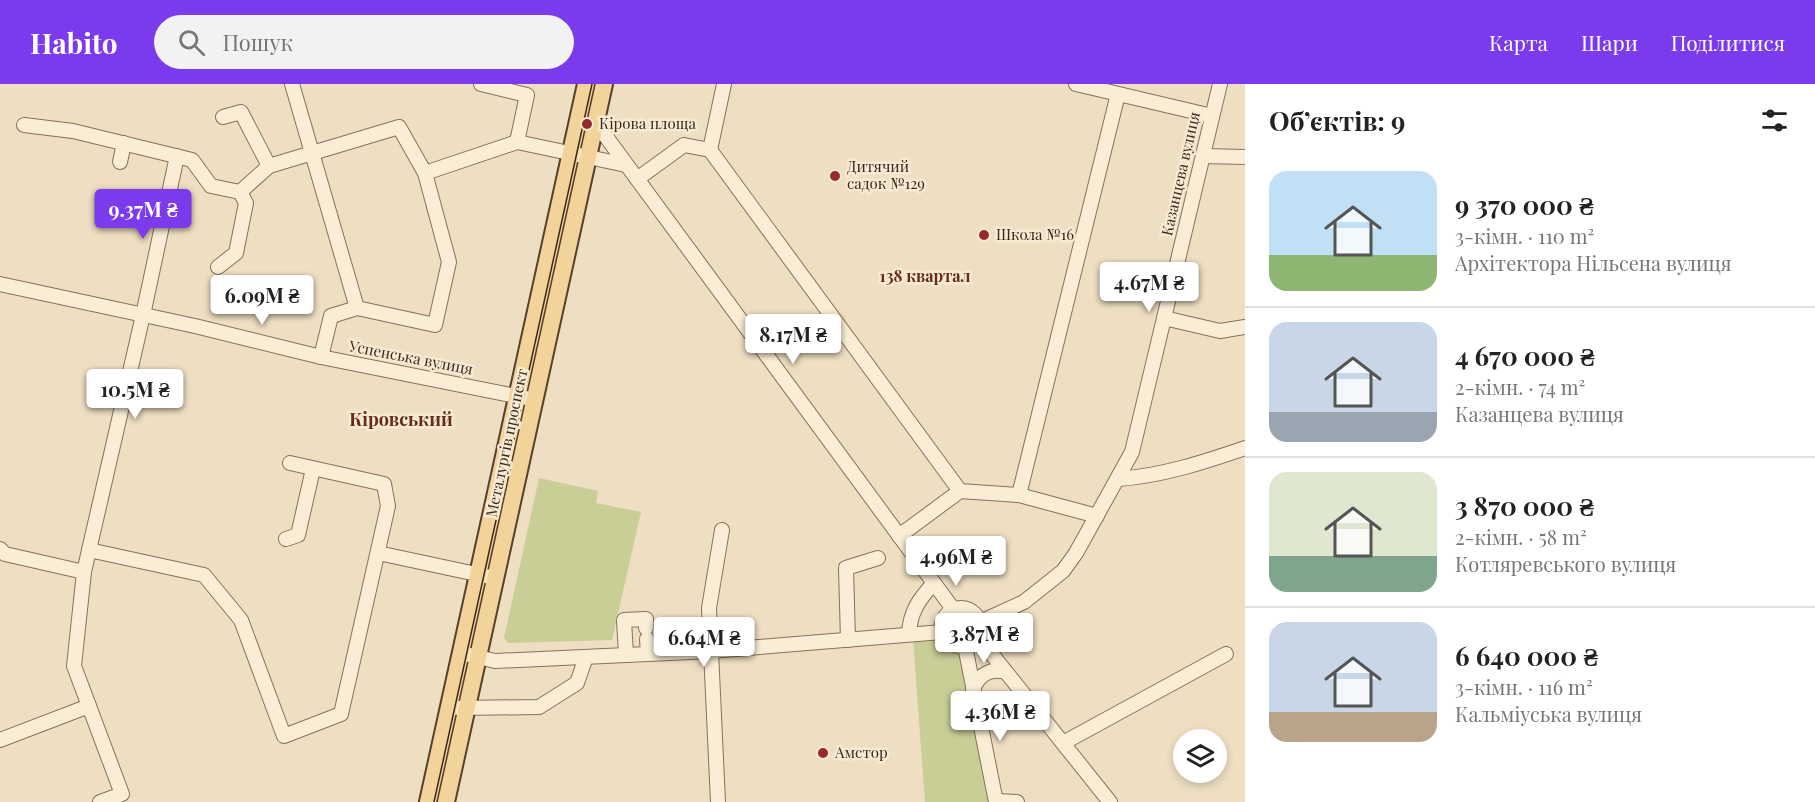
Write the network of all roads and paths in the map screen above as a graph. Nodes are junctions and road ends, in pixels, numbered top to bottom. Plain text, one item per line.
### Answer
1 (292, 84) edge
2 (482, 84) edge
3 (586, 84) edge
4 (604, 84) edge
5 (724, 84) edge
6 (1076, 84) edge
7 (1220, 84) edge
8 (1118, 94) junction
9 (1212, 116) junction
10 (223, 117) dead end
11 (596, 123) junction
12 (24, 125) dead end
13 (517, 142) junction
14 (124, 143) junction
15 (710, 150) junction
16 (312, 153) junction
17 (571, 153) junction
18 (177, 156) junction
19 (1203, 156) junction
20 (588, 157) junction
21 (1245, 157) edge
22 (120, 162) dead end
23 (626, 165) junction
24 (269, 166) junction
25 (424, 173) junction
26 (637, 179) junction
27 (240, 192) junction
28 (218, 267) dead end
29 (0, 284) edge
30 (357, 308) junction
31 (143, 315) junction
32 (1164, 318) junction
33 (1245, 327) edge
34 (321, 357) junction
35 (517, 396) junction
36 (535, 400) junction
37 (1245, 448) edge
38 (290, 463) dead end
39 (313, 469) junction
40 (1118, 479) junction
41 (960, 491) junction
42 (1019, 495) junction
43 (1097, 516) junction
44 (722, 530) dead end
45 (899, 536) junction
46 (286, 539) dead end
47 (0, 549) edge
48 (89, 550) junction
49 (378, 553) junction
50 (879, 558) dead end
51 (84, 572) junction
52 (478, 574) junction
53 (495, 578) junction
54 (934, 583) junction
55 (953, 609) junction
56 (980, 622) junction
57 (942, 632) junction
58 (909, 634) junction
59 (978, 636) junction
60 (848, 640) junction
61 (965, 646) junction
62 (711, 651) junction
63 (460, 653) junction
64 (648, 654) junction
65 (1227, 654) dead end
66 (626, 655) junction
67 (478, 657) junction
68 (586, 657) junction
69 (1006, 672) junction
70 (973, 689) junction
71 (89, 706) junction
72 (448, 708) junction
73 (467, 708) junction
74 (0, 740) edge
75 (1063, 743) junction
76 (100, 802) edge
77 (428, 802) edge
78 (446, 802) edge
79 (718, 802) edge
80 (996, 802) edge
81 (1017, 802) edge
82 (1110, 802) edge

1 - 16 street
2 - 13 street
3 - 17 main road, Металургів проспект
4 - 11 main road, Металургів проспект
5 - 15 street
6 - 8 street
7 - 9 street, Казанцева вулиця
8 - 9 street
8 - 42 street
9 - 19 street, Казанцева вулиця
10 - 24 street
11 - 20 main road, Металургів проспект
11 - 23 street
12 - 14 street
13 - 17 street
13 - 25 street
14 - 18 street
14 - 22 street
15 - 26 street
15 - 41 street
16 - 24 street
16 - 25 street
16 - 30 street
17 - 20 street
17 - 35 main road, Металургів проспект
18 - 27 street
18 - 31 street
19 - 21 street
19 - 32 street, Казанцева вулиця
20 - 23 street
20 - 36 main road, Металургів проспект
23 - 26 street
24 - 27 street
25 - 30 street
26 - 45 street
27 - 28 street
29 - 31 street, Успенська вулиця
30 - 34 street
31 - 34 street, Успенська вулиця
31 - 48 street
32 - 33 street
32 - 40 street, Казанцева вулиця
34 - 35 street, Успенська вулиця
35 - 36 street, Успенська вулиця
35 - 52 main road, Металургів проспект
36 - 53 main road, Металургів проспект
37 - 40 street
38 - 39 street
39 - 46 street
39 - 49 street
40 - 43 street, Казанцева вулиця
41 - 42 street
41 - 45 street
42 - 43 street
43 - 56 street, Казанцева вулиця
44 - 62 street
45 - 54 street
47 - 51 street
48 - 49 street
48 - 51 street
49 - 52 street
50 - 60 street
51 - 71 street
52 - 53 street
52 - 63 main road, Металургів проспект
53 - 67 main road, Металургів проспект
54 - 55 street
54 - 58 street
55 - 56 street
55 - 57 street
56 - 59 street
57 - 58 street
57 - 61 street
58 - 60 street
59 - 61 street
59 - 69 street
60 - 62 street
61 - 70 street
62 - 64 street
62 - 79 street
63 - 67 street
63 - 72 main road, Металургів проспект
64 - 66 street
64 - 66 street
65 - 75 street
66 - 68 street
67 - 68 street
67 - 73 main road, Металургів проспект
68 - 73 street
69 - 70 street
69 - 75 street
70 - 80 street
71 - 74 street
71 - 76 street
72 - 73 street
72 - 77 main road, Металургів проспект
73 - 78 main road, Металургів проспект
75 - 82 street
80 - 81 street

